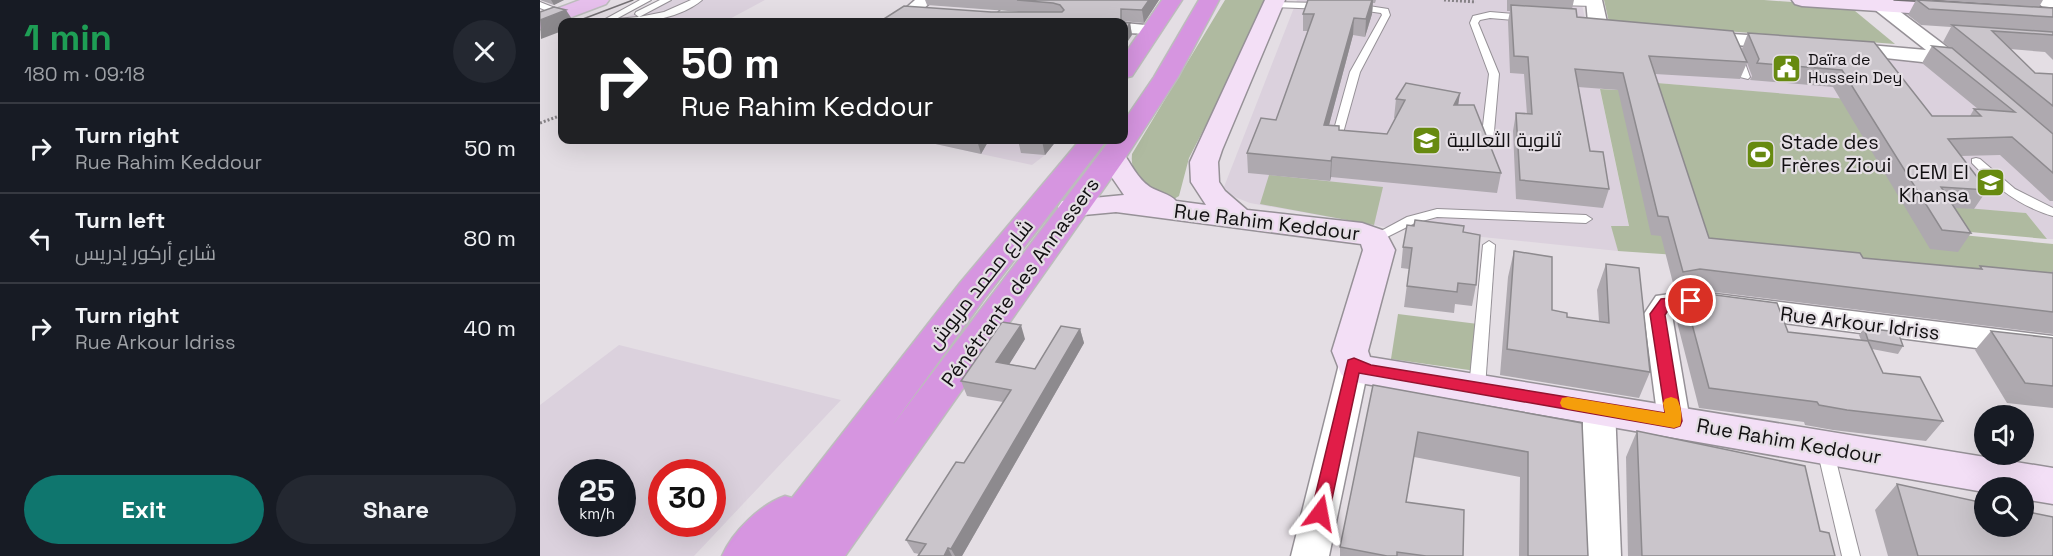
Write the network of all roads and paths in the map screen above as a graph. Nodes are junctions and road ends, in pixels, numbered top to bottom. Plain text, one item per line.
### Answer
1 (598, 0) edge
2 (608, 0) edge
3 (647, 0) edge
4 (667, 0) edge
5 (698, 0) edge
6 (1021, 0) edge
7 (1172, 0) edge
8 (1190, 0) edge
9 (1209, 0) edge
10 (1802, 0) edge
11 (1543, 1) edge
12 (1594, 1) edge
13 (1274, 2) edge
14 (540, 5) edge
15 (1880, 5) junction
16 (1330, 6) edge
17 (1342, 7) edge
18 (2037, 7) edge
19 (2053, 7) edge
20 (925, 8) edge
21 (1972, 11) edge
22 (564, 13) junction
23 (2053, 16) edge
24 (980, 17) edge
25 (612, 18) edge
26 (629, 18) edge
27 (654, 18) edge
28 (906, 18) edge
29 (985, 18) edge
30 (1003, 18) edge
31 (1538, 18) edge
32 (540, 22) edge
33 (1128, 28) edge
34 (1150, 30) junction
35 (1644, 32) edge
36 (1917, 32) junction
37 (1951, 34) edge
38 (1676, 35) edge
39 (1731, 39) junction
40 (1797, 45) edge
41 (1832, 47) edge
42 (1948, 57) junction
43 (1965, 72) edge
44 (1128, 77) edge
45 (1745, 77) edge
46 (1128, 78) edge
47 (558, 116) edge
48 (1128, 120) edge
49 (540, 123) edge
50 (1338, 132) edge
51 (1487, 143) edge
52 (1070, 144) edge
53 (1103, 148) edge
54 (1976, 161) dead end
55 (1202, 169) junction
56 (1062, 201) junction
57 (1192, 212) junction
58 (2053, 212) edge
59 (1239, 219) junction
60 (1586, 219) dead end
61 (1374, 238) junction
62 (1489, 245) dead end
63 (2053, 347) edge
64 (1354, 364) junction
65 (1477, 388) junction
66 (1599, 408) junction
67 (1674, 421) junction
68 (867, 429) junction
69 (1825, 447) junction
70 (2053, 486) edge
71 (745, 556) edge
72 (775, 556) edge
73 (819, 556) edge
74 (1310, 556) edge
75 (1602, 556) edge
76 (1851, 556) edge

1 - 22 main road
2 - 22 main road
3 - 25 lane
4 - 26 lane
5 - 27 lane
6 - 30 street
7 - 34 highway
8 - 46 highway
9 - 48 highway, Pénétrante des Annassers
10 - 15 main road
11 - 12 lane
12 - 35 street
13 - 16 lane
13 - 55 main road
14 - 22 lane
15 - 21 main road
15 - 36 street
17 - 50 lane
18 - 19 street
18 - 23 main road
20 - 28 street
22 - 32 main road
24 - 29 street
31 - 51 lane
33 - 34 street
34 - 44 highway
36 - 37 street
36 - 42 street
38 - 39 street
39 - 40 street
39 - 45 lane
41 - 42 street
42 - 43 street
47 - 49 path
52 - 56 highway
53 - 56 highway, شارع محمد مربوش
53 - 57 main road
54 - 58 lane
55 - 57 main road
55 - 59 main road
56 - 57 main road, Rue Rahim Keddour
56 - 68 highway, شارع محمد مربوش
56 - 73 highway, Pénétrante des Annassers
57 - 59 main road, Rue Rahim Keddour
59 - 61 main road, Rue Rahim Keddour
60 - 61 lane
61 - 64 main road, Rue Rahim Keddour
62 - 65 lane
63 - 67 street, Rue Arkour Idriss
64 - 65 main road, Rue Rahim Keddour
64 - 74 street
65 - 66 main road, Rue Rahim Keddour
66 - 67 main road, Rue Rahim Keddour
66 - 75 street
67 - 69 main road, Rue Rahim Keddour
68 - 71 highway
68 - 72 highway
69 - 70 main road, Rue Rahim Keddour
69 - 76 lane

